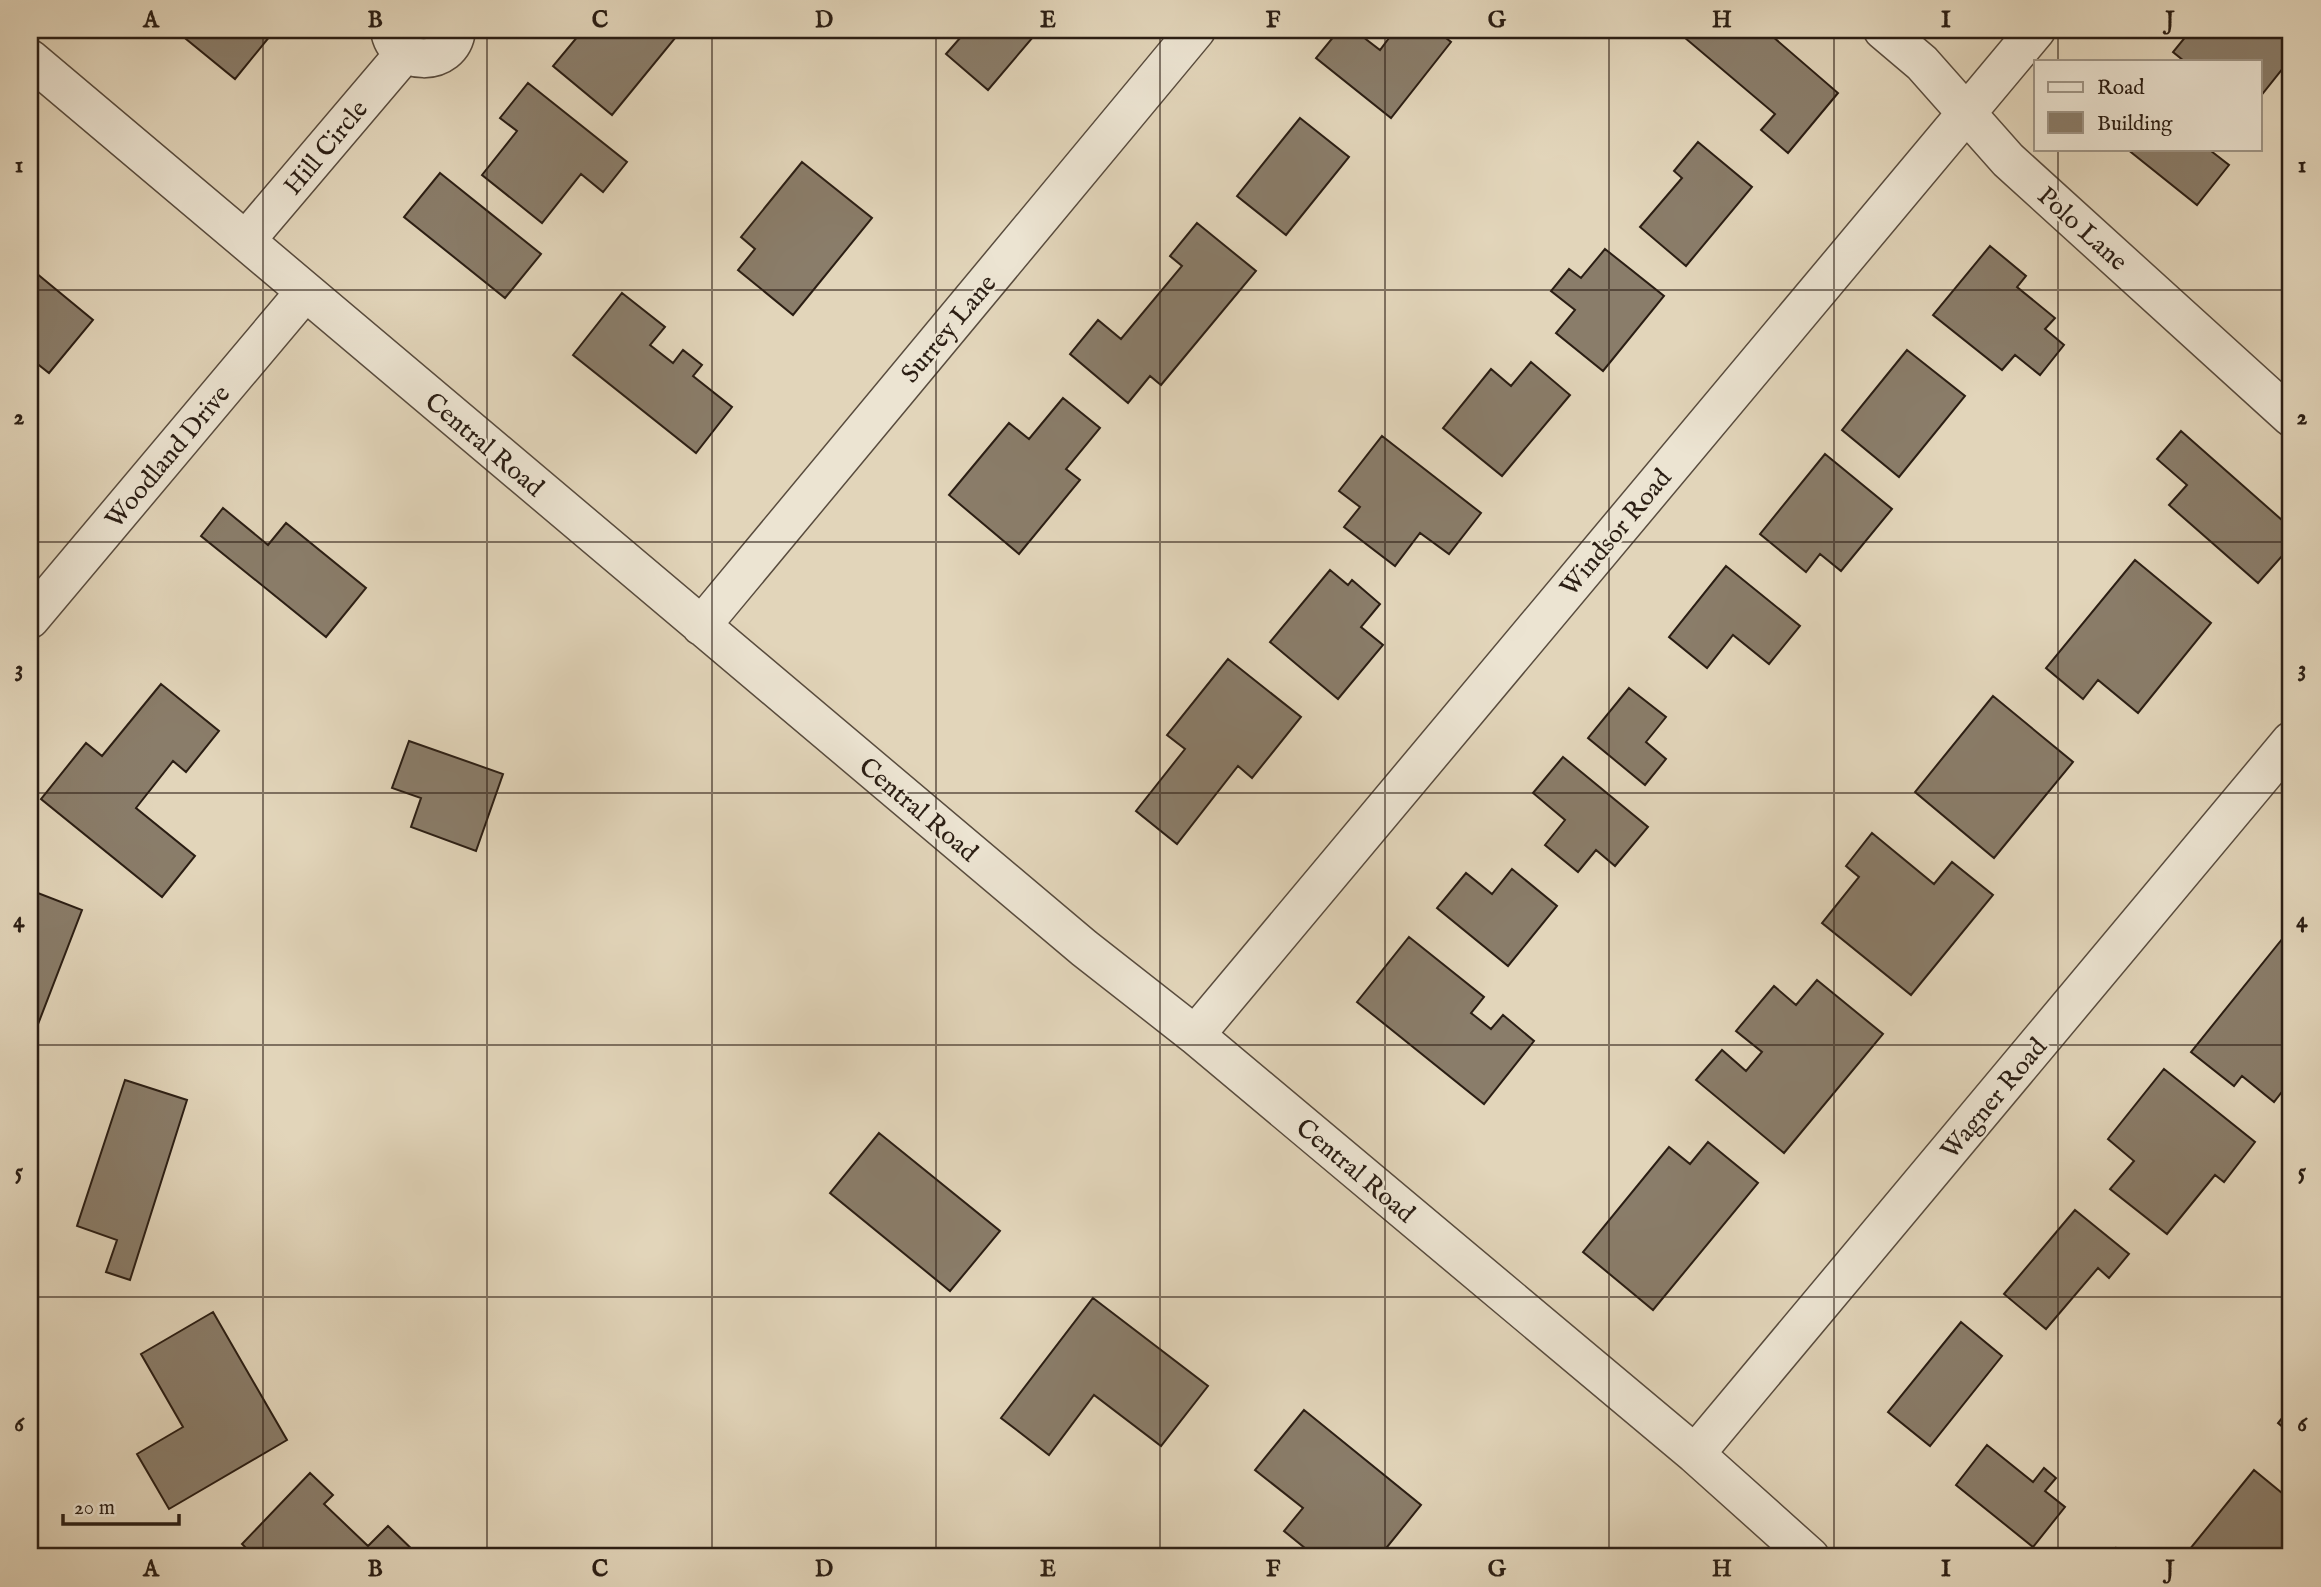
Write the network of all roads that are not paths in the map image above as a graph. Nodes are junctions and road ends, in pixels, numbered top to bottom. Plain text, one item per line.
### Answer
1 (456, 30) edge
2 (1196, 30) edge
3 (1883, 30) edge
4 (2036, 30) edge
5 (397, 42) edge
6 (30, 60) edge
7 (1966, 112) junction
8 (246, 240) junction
9 (305, 292) junction
10 (2291, 417) edge
11 (30, 619) edge
12 (701, 626) junction
13 (2291, 741) edge
14 (1195, 1035) junction
15 (1695, 1454) junction
16 (1810, 1557) edge

1 - 5 street, Hill Circle
2 - 12 street, Surrey Lane
3 - 7 street, Polo Lane
4 - 7 street, Windsor Road
5 - 8 street, Hill Circle
6 - 8 street, Central Road
7 - 10 street, Polo Lane
7 - 14 street, Windsor Road
8 - 9 street, Central Road
9 - 11 street, Woodland Drive
9 - 12 street, Central Road
12 - 14 street, Central Road
13 - 15 street, Wagner Road
14 - 15 street, Central Road
15 - 16 street, Central Road

